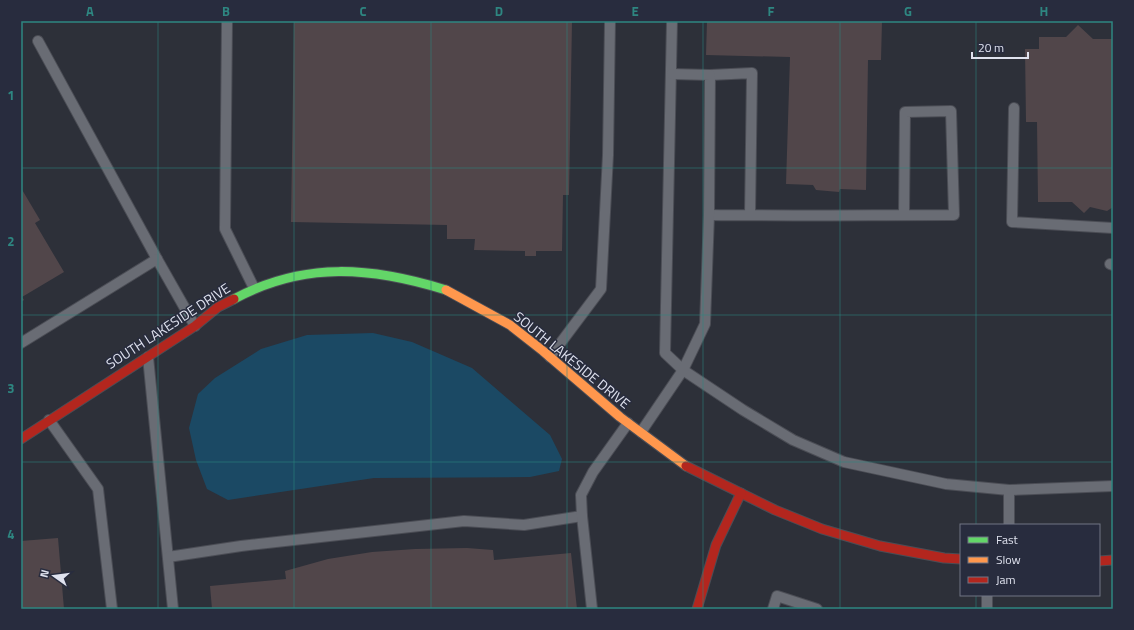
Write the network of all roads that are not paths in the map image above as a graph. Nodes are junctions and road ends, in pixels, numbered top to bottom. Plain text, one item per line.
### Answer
1 (227, 21) edge
2 (610, 21) edge
3 (672, 21) edge
4 (38, 41) dead end
5 (672, 74) junction
6 (710, 75) junction
7 (1014, 108) dead end
8 (709, 215) junction
9 (750, 215) junction
10 (904, 215) junction
11 (1113, 228) edge
12 (157, 259) junction
13 (254, 288) junction
14 (195, 326) junction
15 (21, 343) edge
16 (148, 356) junction
17 (550, 357) junction
18 (683, 370) junction
19 (50, 420) junction
20 (628, 423) junction
21 (641, 432) junction
22 (21, 439) edge
23 (1113, 486) edge
24 (1009, 490) junction
25 (741, 493) junction
26 (582, 516) junction
27 (1009, 524) edge
28 (168, 557) junction
29 (960, 559) edge
30 (1113, 560) edge
31 (1100, 561) edge
32 (987, 596) edge
33 (112, 609) edge
34 (173, 609) edge
35 (592, 609) edge
36 (697, 609) edge
37 (773, 609) edge
38 (817, 609) edge
39 (987, 609) edge

1 - 13 lane
2 - 17 lane
3 - 5 lane
4 - 12 lane
5 - 6 lane
5 - 18 lane
6 - 8 lane
6 - 9 lane
7 - 11 lane
8 - 9 lane
8 - 18 lane
9 - 10 lane
10 - 10 lane
12 - 14 lane
12 - 15 lane
13 - 14 street, SOUTH LAKESIDE DRIVE
13 - 17 street, SOUTH LAKESIDE DRIVE
14 - 16 street, SOUTH LAKESIDE DRIVE
16 - 19 street, SOUTH LAKESIDE DRIVE
16 - 28 lane
17 - 20 street, SOUTH LAKESIDE DRIVE
18 - 21 lane
18 - 24 lane
19 - 22 street, SOUTH LAKESIDE DRIVE
19 - 33 lane
20 - 21 street, SOUTH LAKESIDE DRIVE
20 - 26 lane
21 - 25 street, SOUTH LAKESIDE DRIVE
23 - 24 lane
24 - 27 lane
25 - 29 street, SOUTH LAKESIDE DRIVE
25 - 36 street
26 - 28 lane
26 - 35 lane
28 - 34 lane
30 - 31 street
32 - 39 lane
37 - 38 lane

